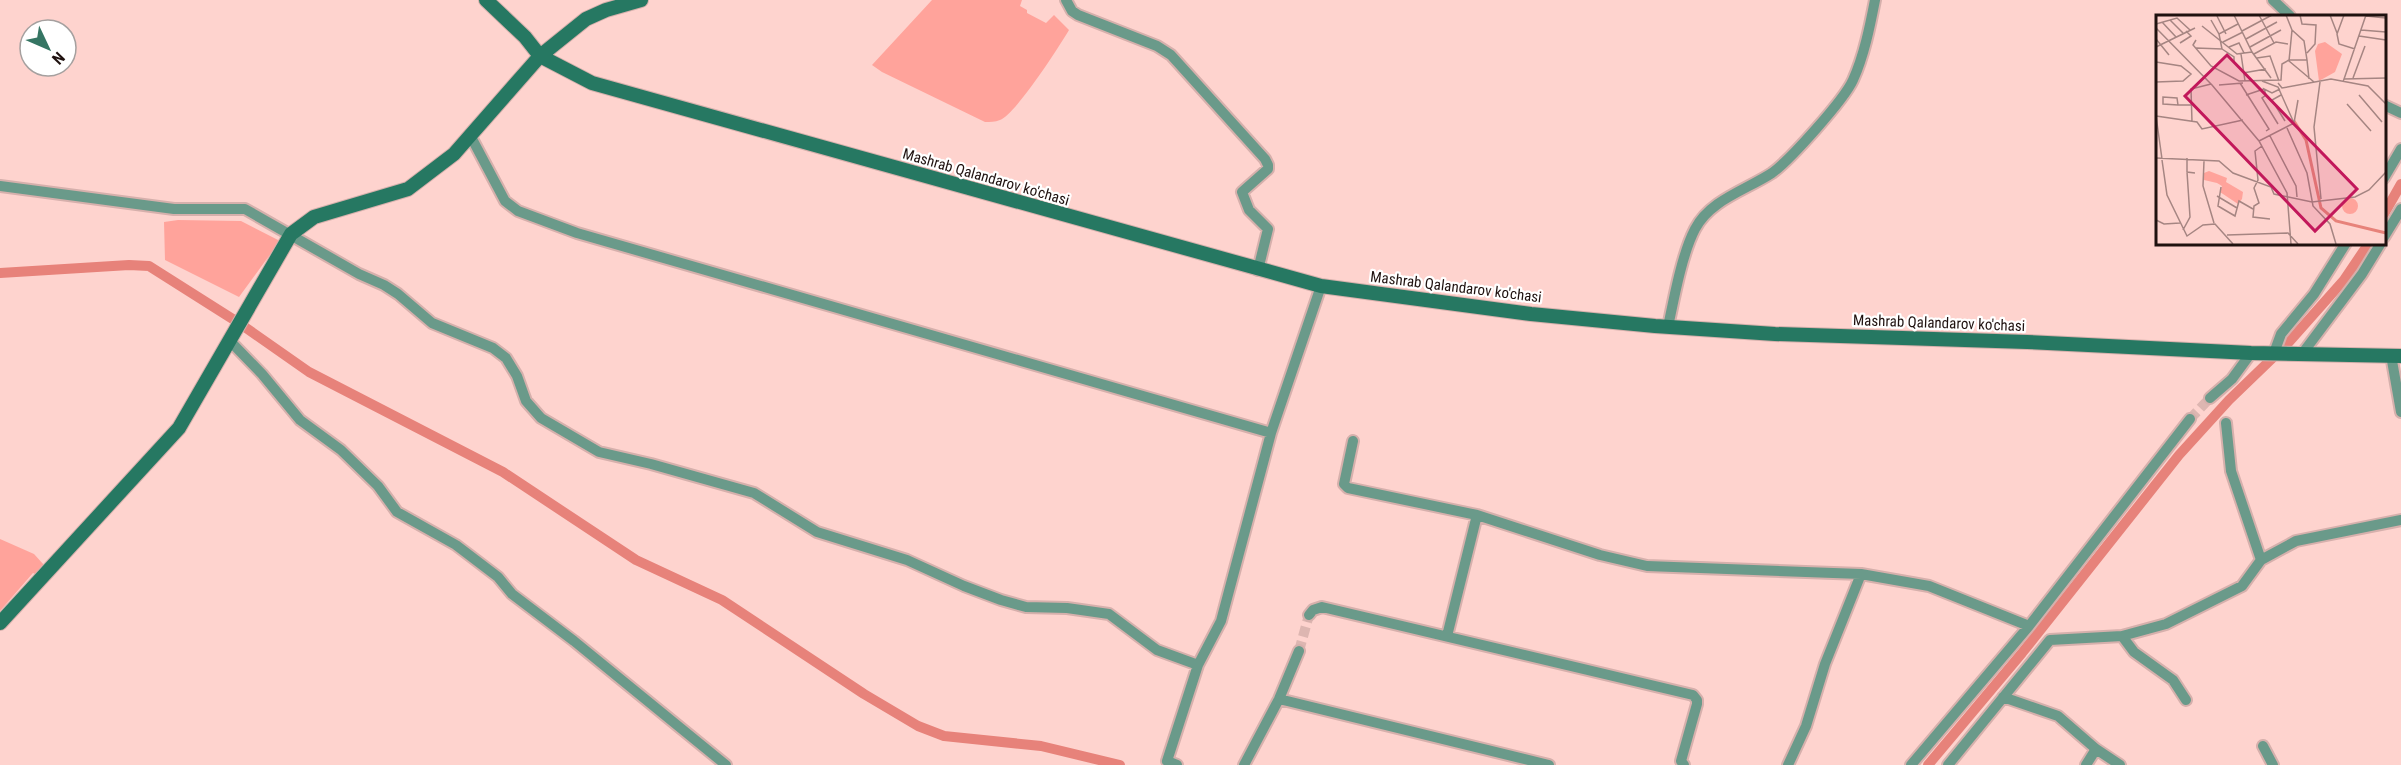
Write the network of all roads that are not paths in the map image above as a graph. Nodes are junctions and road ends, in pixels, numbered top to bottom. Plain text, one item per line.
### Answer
1 (486, 0) edge
2 (641, 0) edge
3 (1066, 0) edge
4 (1875, 0) edge
5 (2273, 0) edge
6 (2289, 15) edge
7 (540, 56) junction
8 (2386, 105) edge
9 (2401, 112) edge
10 (470, 135) junction
11 (2401, 149) edge
12 (2386, 176) edge
13 (0, 186) edge
14 (2401, 209) edge
15 (291, 234) junction
16 (2386, 235) edge
17 (2345, 244) edge
18 (2380, 244) edge
19 (1258, 270) junction
20 (1321, 286) junction
21 (1668, 327) junction
22 (230, 341) junction
23 (2254, 353) junction
24 (2274, 353) junction
25 (2302, 354) junction
26 (2396, 356) edge
27 (2210, 398) tunnel mouth
28 (2401, 412) edge
29 (2190, 419) tunnel mouth
30 (2226, 423) dead end
31 (1271, 433) junction
32 (1353, 441) dead end
33 (1477, 515) junction
34 (2401, 520) edge
35 (2261, 560) junction
36 (1861, 574) junction
37 (1309, 615) dead end
38 (0, 622) edge
39 (2029, 626) junction
40 (1447, 636) junction
41 (2122, 636) junction
42 (1299, 651) tunnel mouth
43 (1198, 665) junction
44 (2003, 697) junction
45 (1279, 699) junction
46 (2186, 700) dead end
47 (2263, 746) dead end
48 (2096, 749) junction
49 (726, 765) edge
50 (1178, 765) edge
51 (1244, 765) edge
52 (1549, 765) edge
53 (1684, 765) edge
54 (1788, 765) edge
55 (1911, 765) edge
56 (1948, 765) edge
57 (2086, 765) edge
58 (2120, 765) edge
59 (2273, 765) edge

1 - 7 main road
2 - 7 main road
3 - 19 street
4 - 21 street
5 - 6 street
7 - 10 main road
7 - 19 main road, Mashrab Qalandarov ko'chasi
8 - 9 street
10 - 15 main road
10 - 31 street
11 - 12 street
13 - 15 street
14 - 16 street
15 - 22 main road
15 - 43 street
17 - 24 street
18 - 25 street
19 - 20 main road, Mashrab Qalandarov ko'chasi
20 - 21 main road, Mashrab Qalandarov ko'chasi
20 - 31 street
21 - 23 main road, Mashrab Qalandarov ko'chasi
22 - 38 main road
22 - 49 street
23 - 24 main road, Mashrab Qalandarov ko'chasi
23 - 27 street
24 - 25 main road, Mashrab Qalandarov ko'chasi
25 - 26 main road, Mashrab Qalandarov ko'chasi
26 - 28 street
29 - 39 street
30 - 35 street
31 - 43 street
32 - 33 street
33 - 36 street
33 - 40 street
34 - 35 street
35 - 41 street
36 - 39 street
36 - 54 street
37 - 40 street
39 - 55 street
40 - 53 street
41 - 44 street
41 - 46 street
42 - 45 street
43 - 50 street
44 - 48 street
44 - 56 street
45 - 51 street
45 - 52 street
47 - 59 street
48 - 57 street
48 - 58 street

